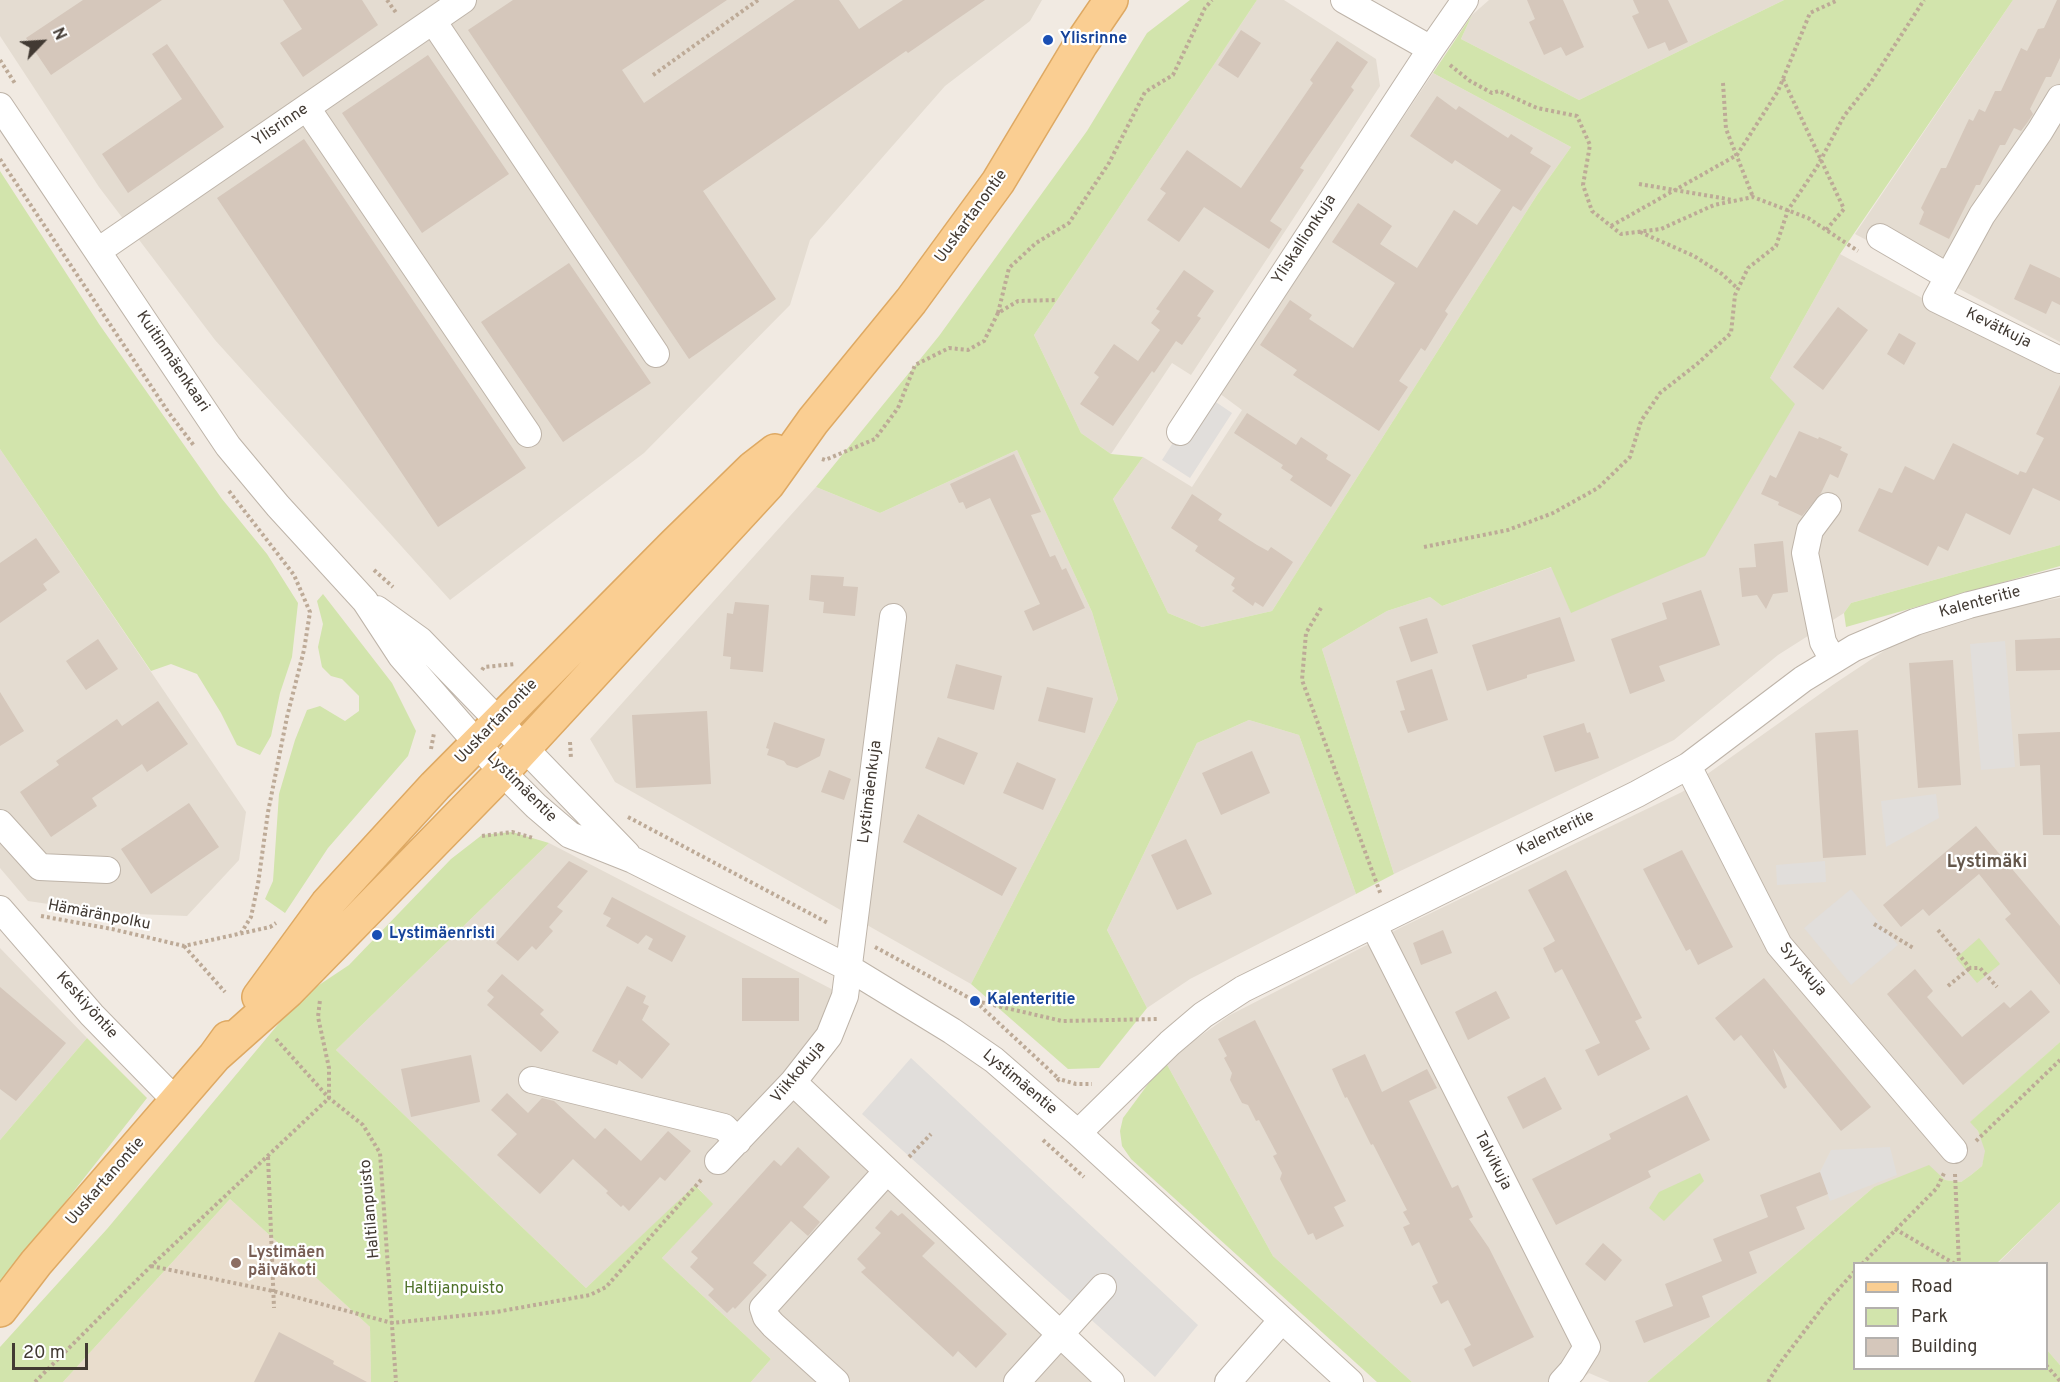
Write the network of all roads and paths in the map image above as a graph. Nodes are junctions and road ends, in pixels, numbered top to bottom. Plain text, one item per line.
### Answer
1 (463, 0) edge
2 (758, 0) edge
3 (1111, 0) edge
4 (1212, 0) edge
5 (1344, 0) edge
6 (1465, 0) edge
7 (1838, 0) edge
8 (1924, 0) edge
9 (433, 21) junction
10 (1431, 49) junction
11 (0, 60) edge
12 (653, 75) dead end
13 (1783, 78) junction
14 (1723, 83) dead end
15 (19, 89) dead end
16 (2060, 98) edge
17 (0, 106) edge
18 (307, 108) junction
19 (1737, 155) junction
20 (0, 159) edge
21 (1820, 161) junction
22 (1639, 184) dead end
23 (1675, 191) junction
24 (1753, 197) junction
25 (1736, 200) junction
26 (1788, 210) junction
27 (1611, 226) junction
28 (1826, 230) junction
29 (1639, 232) junction
30 (1880, 237) dead end
31 (98, 251) junction
32 (1860, 252) dead end
33 (1947, 276) junction
34 (1737, 288) junction
35 (1057, 300) dead end
36 (998, 313) junction
37 (656, 354) dead end
38 (2060, 360) edge
39 (813, 421) junction
40 (1180, 432) dead end
41 (528, 434) dead end
42 (196, 448) dead end
43 (819, 457) dead end
44 (224, 484) dead end
45 (1828, 506) dead end
46 (1424, 547) dead end
47 (371, 566) dead end
48 (2060, 582) edge
49 (397, 591) dead end
50 (365, 601) junction
51 (1321, 608) dead end
52 (893, 617) dead end
53 (1833, 660) junction
54 (476, 661) dead end
55 (517, 664) dead end
56 (484, 667) junction
57 (468, 688) junction
58 (449, 710) junction
59 (488, 732) junction
60 (525, 747) junction
61 (429, 758) dead end
62 (1688, 766) junction
63 (502, 772) junction
64 (0, 823) edge
65 (539, 840) dead end
66 (474, 841) dead end
67 (633, 860) junction
68 (107, 870) dead end
69 (1383, 902) dead end
70 (5, 914) edge
71 (277, 922) dead end
72 (1874, 924) dead end
73 (1938, 930) dead end
74 (241, 934) junction
75 (1379, 936) dead end
76 (184, 946) junction
77 (1915, 949) dead end
78 (849, 968) junction
79 (1970, 969) junction
80 (1948, 986) dead end
81 (1997, 987) dead end
82 (225, 992) dead end
83 (321, 994) dead end
84 (975, 1001) dead end
85 (1168, 1019) dead end
86 (276, 1039) dead end
87 (215, 1056) junction
88 (2060, 1060) edge
89 (532, 1080) dead end
90 (793, 1082) junction
91 (329, 1098) junction
92 (176, 1100) junction
93 (1078, 1133) junction
94 (931, 1134) dead end
95 (1038, 1135) dead end
96 (738, 1141) junction
97 (1954, 1150) junction
98 (267, 1156) junction
99 (718, 1161) joint
100 (889, 1173) junction
101 (1091, 1182) dead end
102 (1895, 1228) junction
103 (1863, 1262) edge
104 (1955, 1262) edge
105 (1957, 1262) edge
106 (151, 1266) junction
107 (1853, 1273) edge
108 (1103, 1287) dead end
109 (273, 1291) junction
110 (274, 1308) dead end
111 (0, 1310) edge
112 (1282, 1320) junction
113 (392, 1323) junction
114 (1060, 1334) junction
115 (2048, 1367) edge
116 (2060, 1381) edge
117 (34, 1382) edge
118 (396, 1382) edge
119 (836, 1382) edge
120 (1017, 1382) edge
121 (1110, 1382) edge
122 (1228, 1382) edge
123 (1350, 1382) edge
124 (1562, 1382) edge
125 (1768, 1382) edge

1 - 9 street, Ylisrinne
2 - 12 path
3 - 39 main road, Uuskartanontie
4 - 36 path
5 - 10 street
6 - 10 street, Yliskallionkuja
7 - 13 path
8 - 21 path
9 - 18 street, Ylisrinne
9 - 37 street
10 - 27 path
10 - 40 street, Yliskallionkuja
11 - 15 path
13 - 19 path
13 - 21 path
14 - 19 path
16 - 33 street
17 - 31 street, Kuitinmäenkaari
18 - 31 street, Ylisrinne
18 - 41 street
19 - 23 path
19 - 24 path
20 - 42 path
21 - 26 path
21 - 28 path
22 - 23 path
23 - 25 path
23 - 27 path
24 - 25 path
24 - 26 path
25 - 29 path
26 - 28 path
26 - 34 path
27 - 29 path
28 - 32 path
29 - 34 path
30 - 33 street
31 - 50 street, Kuitinmäenkaari
33 - 38 street, Kevätkuja
34 - 46 path
35 - 36 path
36 - 43 path
39 - 59 main road, Uuskartanontie
39 - 60 main road, Uuskartanontie
44 - 74 path
45 - 53 street
47 - 49 path
48 - 53 street, Kalenteritie
50 - 57 street, Kuitinmäenkaari
50 - 58 street, Kuitinmäenkaari
51 - 69 path
52 - 78 street, Lystimäenkuja
53 - 62 street, Kalenteritie
54 - 56 path
55 - 56 path
56 - 57 path
57 - 59 street, Kuitinmäenkaari
58 - 59 street, Kuitinmäenkaari
58 - 61 path
59 - 60 street, Lystimäentie
59 - 63 street, Lystimäentie
59 - 87 main road, Uuskartanontie
60 - 63 main road, Uuskartanontie
60 - 67 street, Lystimäentie
62 - 93 street, Kalenteritie
62 - 97 street, Syyskuja
63 - 67 street, Lystimäentie
63 - 87 main road, Uuskartanontie
64 - 68 street
65 - 66 path
67 - 78 street, Lystimäentie
70 - 76 path, Hämäränpolku
70 - 92 street, Keskiyöntie
71 - 74 path
72 - 77 path
73 - 79 path
74 - 76 path
75 - 124 street, Talvikuja
76 - 82 path
78 - 90 street, Viikkokuja
78 - 93 street, Lystimäentie
79 - 80 path
79 - 81 path
83 - 91 path
84 - 85 path
86 - 91 path, Haltilanpuisto
87 - 92 main road, Uuskartanontie
88 - 97 path
89 - 96 street
90 - 96 street, Viikkokuja
90 - 100 street
91 - 98 path
91 - 113 path, Haltilanpuisto
92 - 111 main road, Uuskartanontie
93 - 112 street, Lystimäentie
94 - 100 path
95 - 101 path
96 - 99 street, Viikkokuja
97 - 102 path
97 - 105 path
98 - 106 path
98 - 109 path
99 - 113 path
100 - 114 street
100 - 119 street
102 - 103 path
102 - 104 path
106 - 109 path
106 - 117 path
107 - 125 path
108 - 114 street
109 - 110 path
109 - 113 path
112 - 122 street
112 - 123 street, Lystimäentie
113 - 118 path, Haltilanpuisto
114 - 120 street
114 - 121 street
115 - 116 path

